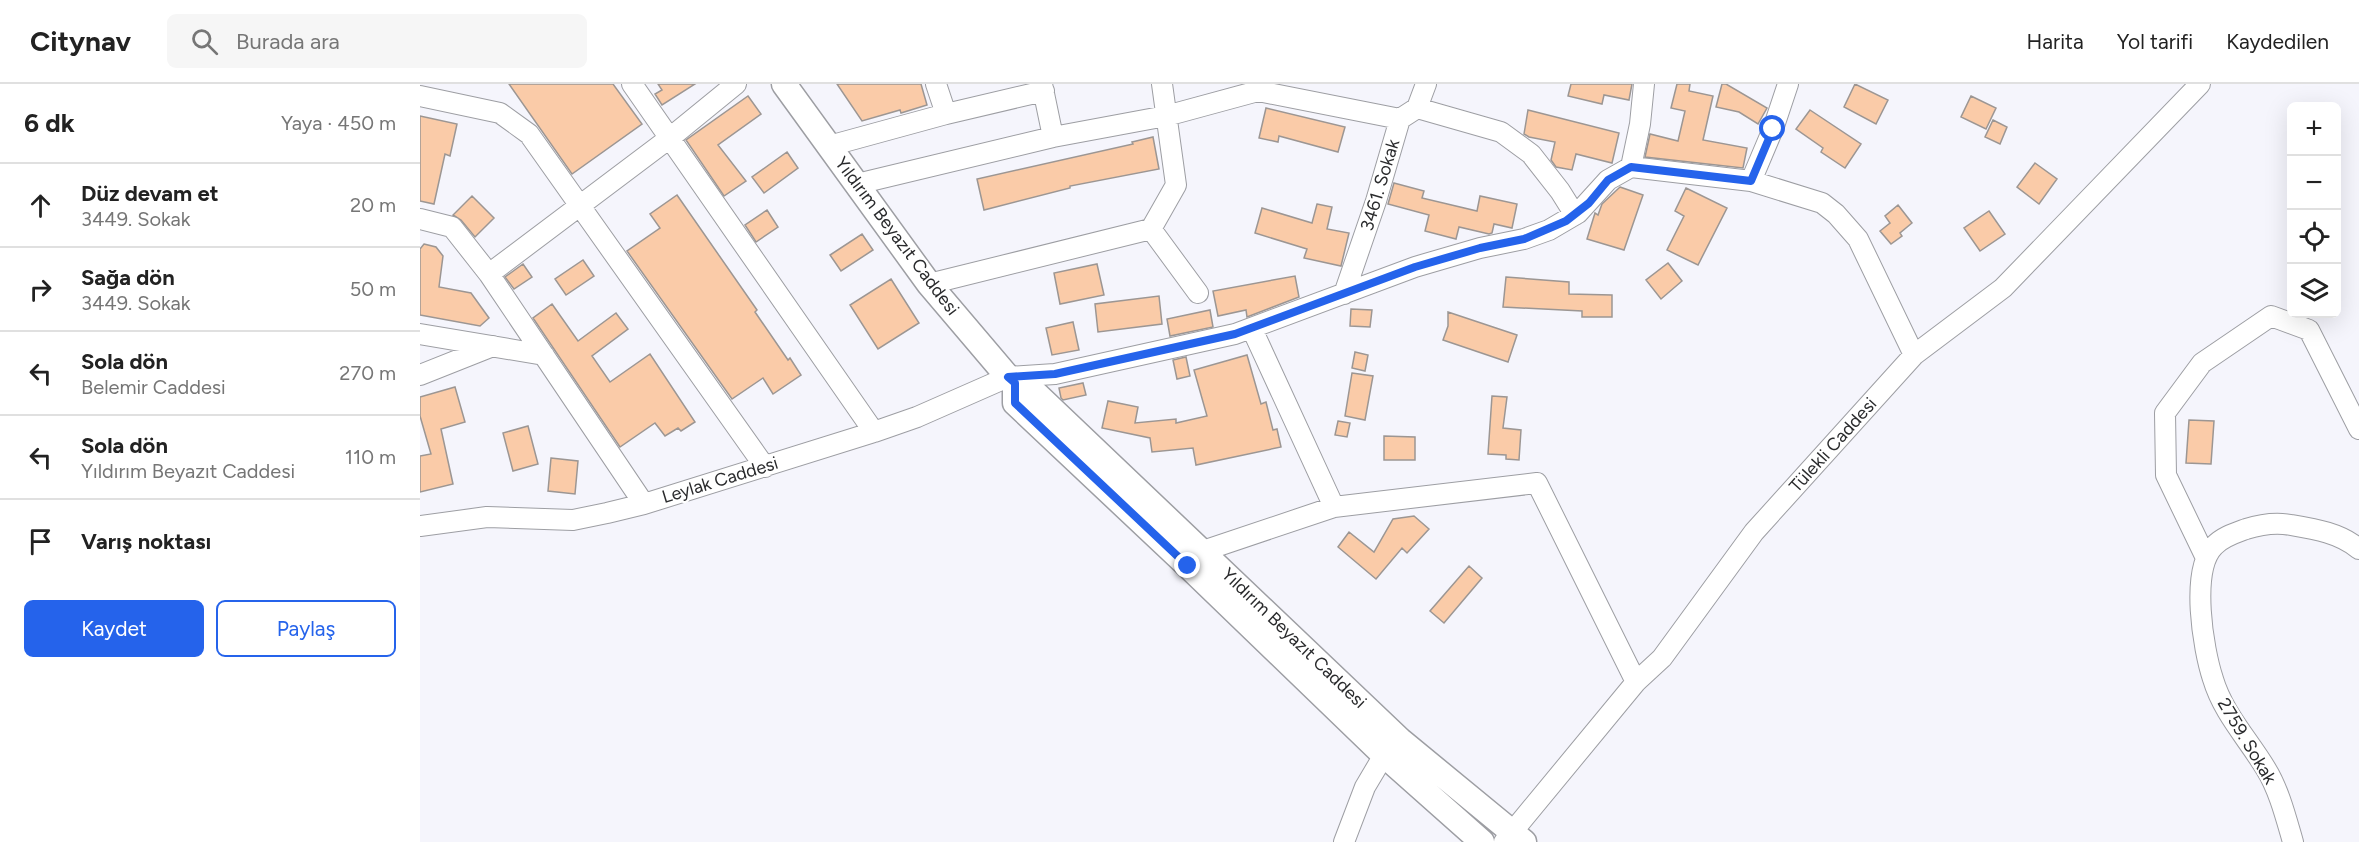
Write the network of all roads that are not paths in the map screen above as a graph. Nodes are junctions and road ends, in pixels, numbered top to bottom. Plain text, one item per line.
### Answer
1 (632, 84) edge
2 (736, 84) edge
3 (784, 84) edge
4 (936, 84) edge
5 (1162, 84) edge
6 (1426, 84) edge
7 (1644, 84) edge
8 (1788, 84) edge
9 (2200, 84) edge
10 (1043, 88) edge
11 (1258, 88) edge
12 (420, 96) edge
13 (1417, 108) junction
14 (946, 114) junction
15 (1166, 116) junction
16 (1400, 119) junction
17 (671, 137) junction
18 (1053, 137) junction
19 (829, 146) junction
20 (1631, 167) junction
21 (1751, 181) junction
22 (857, 184) junction
23 (581, 205) junction
24 (1575, 215) junction
25 (420, 219) edge
26 (1151, 230) junction
27 (489, 274) junction
28 (929, 284) junction
29 (1198, 293) dead end
30 (1344, 294) junction
31 (1252, 329) junction
32 (420, 334) edge
33 (493, 346) junction
34 (544, 355) junction
35 (1914, 355) junction
36 (420, 375) edge
37 (1012, 380) junction
38 (2359, 429) edge
39 (874, 432) junction
40 (765, 467) junction
41 (644, 504) junction
42 (1334, 507) junction
43 (420, 526) edge
44 (2359, 549) edge
45 (1203, 551) junction
46 (2206, 558) junction
47 (1636, 682) junction
48 (1384, 754) junction
49 (1514, 838) edge
50 (1344, 842) edge
51 (1482, 842) edge
52 (2293, 842) edge

1 - 17 street
2 - 17 street
3 - 19 main road, Yıldırım Beyazıt Caddesi
4 - 14 street
5 - 15 street
6 - 13 street
7 - 20 street
8 - 21 street
9 - 35 street, Tülekli Caddesi
10 - 14 street
10 - 18 street
11 - 15 street
11 - 16 street
12 - 23 street
13 - 16 street, 3461. Sokak
13 - 24 street
14 - 19 street
15 - 18 street
15 - 26 street
16 - 30 street, 3461. Sokak
17 - 23 street
17 - 39 street
18 - 22 street
19 - 22 main road, Yıldırım Beyazıt Caddesi
20 - 21 street
20 - 24 street
21 - 35 street
22 - 28 main road, Yıldırım Beyazıt Caddesi
23 - 27 street
23 - 40 street
24 - 30 street
25 - 27 street
26 - 28 street
26 - 29 street
27 - 34 street
28 - 37 main road, Yıldırım Beyazıt Caddesi
30 - 31 street
31 - 37 street
31 - 42 street
32 - 33 street
33 - 34 street
33 - 36 street
34 - 41 street
35 - 47 street, Tülekli Caddesi
37 - 39 street, Leylak Caddesi
37 - 45 main road, Yıldırım Beyazıt Caddesi
37 - 48 main road, Yıldırım Beyazıt Caddesi
38 - 46 street
39 - 40 street, Leylak Caddesi
40 - 41 street, Leylak Caddesi
41 - 43 street, Leylak Caddesi
42 - 45 street
42 - 47 street
44 - 46 street
45 - 49 main road, Yıldırım Beyazıt Caddesi
46 - 52 street, 2759. Sokak
47 - 49 street, Tülekli Caddesi
48 - 50 street
48 - 51 main road, Yıldırım Beyazıt Caddesi

